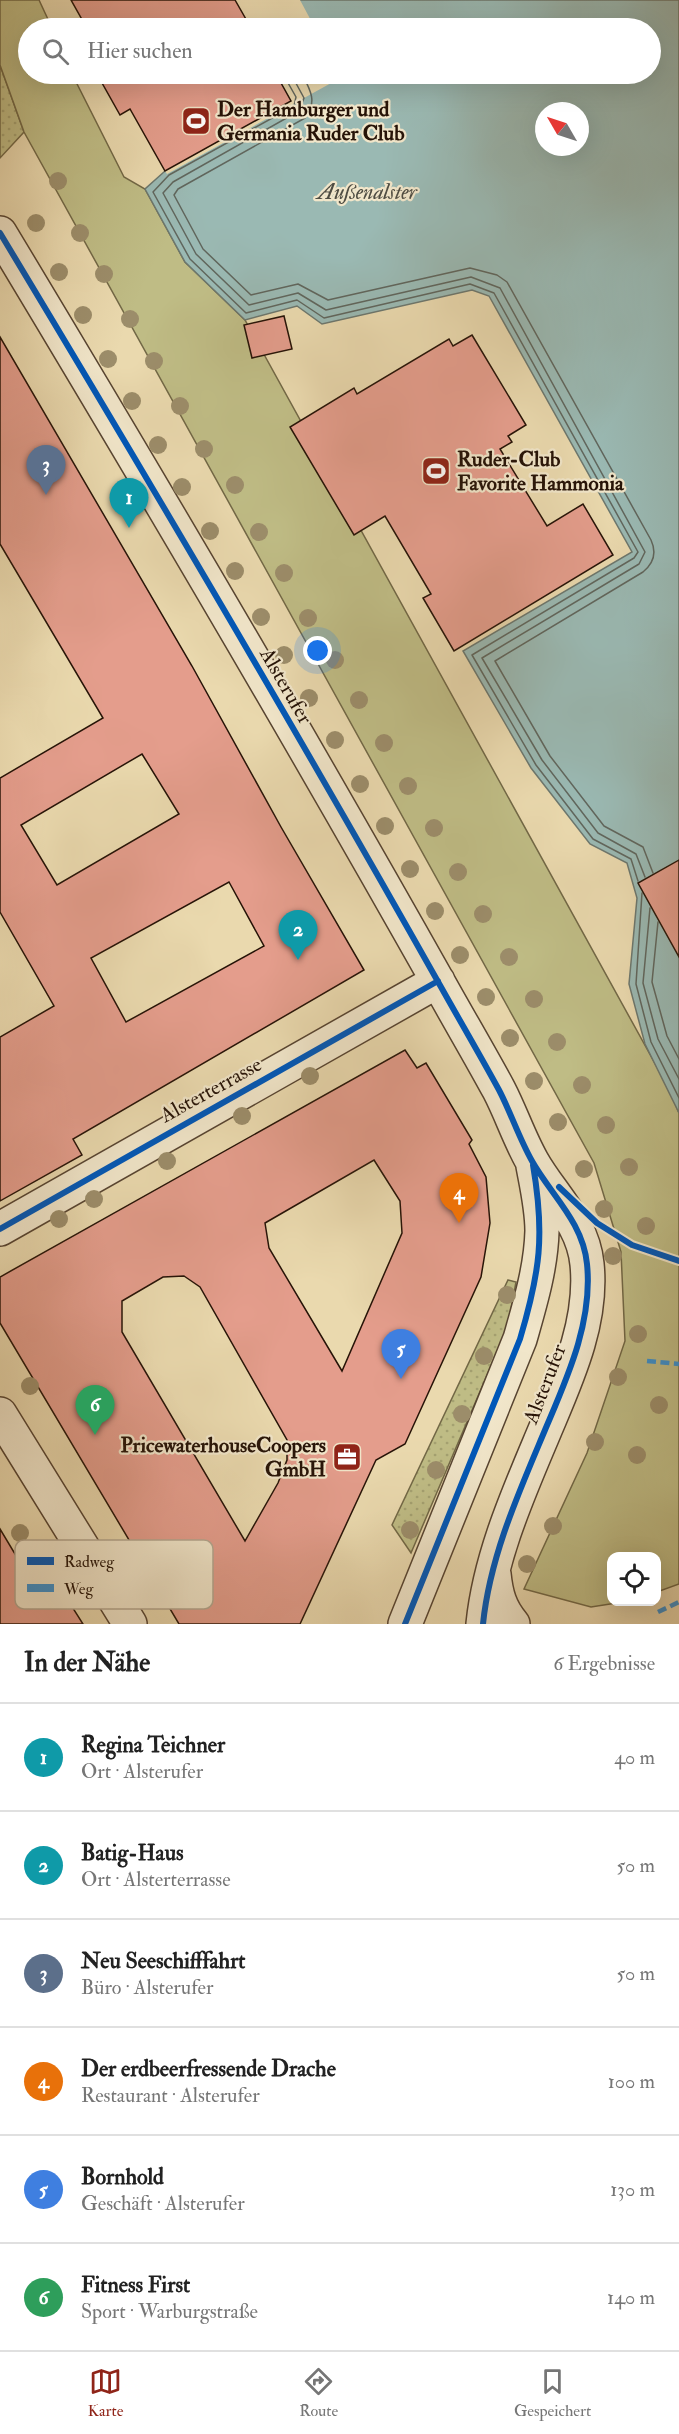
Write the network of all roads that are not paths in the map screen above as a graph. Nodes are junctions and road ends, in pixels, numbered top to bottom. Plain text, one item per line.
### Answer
1 (0, 233) edge
2 (438, 981) junction
3 (532, 1162) junction
4 (0, 1229) edge
5 (0, 1414) edge
6 (78, 1540) edge
7 (494, 1566) junction
8 (121, 1609) edge
9 (130, 1624) edge
10 (405, 1624) edge
11 (483, 1624) edge
12 (513, 1624) edge

1 - 2 street, Alsterufer
2 - 3 street, Alsterufer
2 - 4 street, Alsterterrasse
3 - 7 street, Alsterufer
3 - 10 street, Alsterufer
5 - 6 street
7 - 11 street, Alsterufer
7 - 12 street, Alsterufer
8 - 9 street

